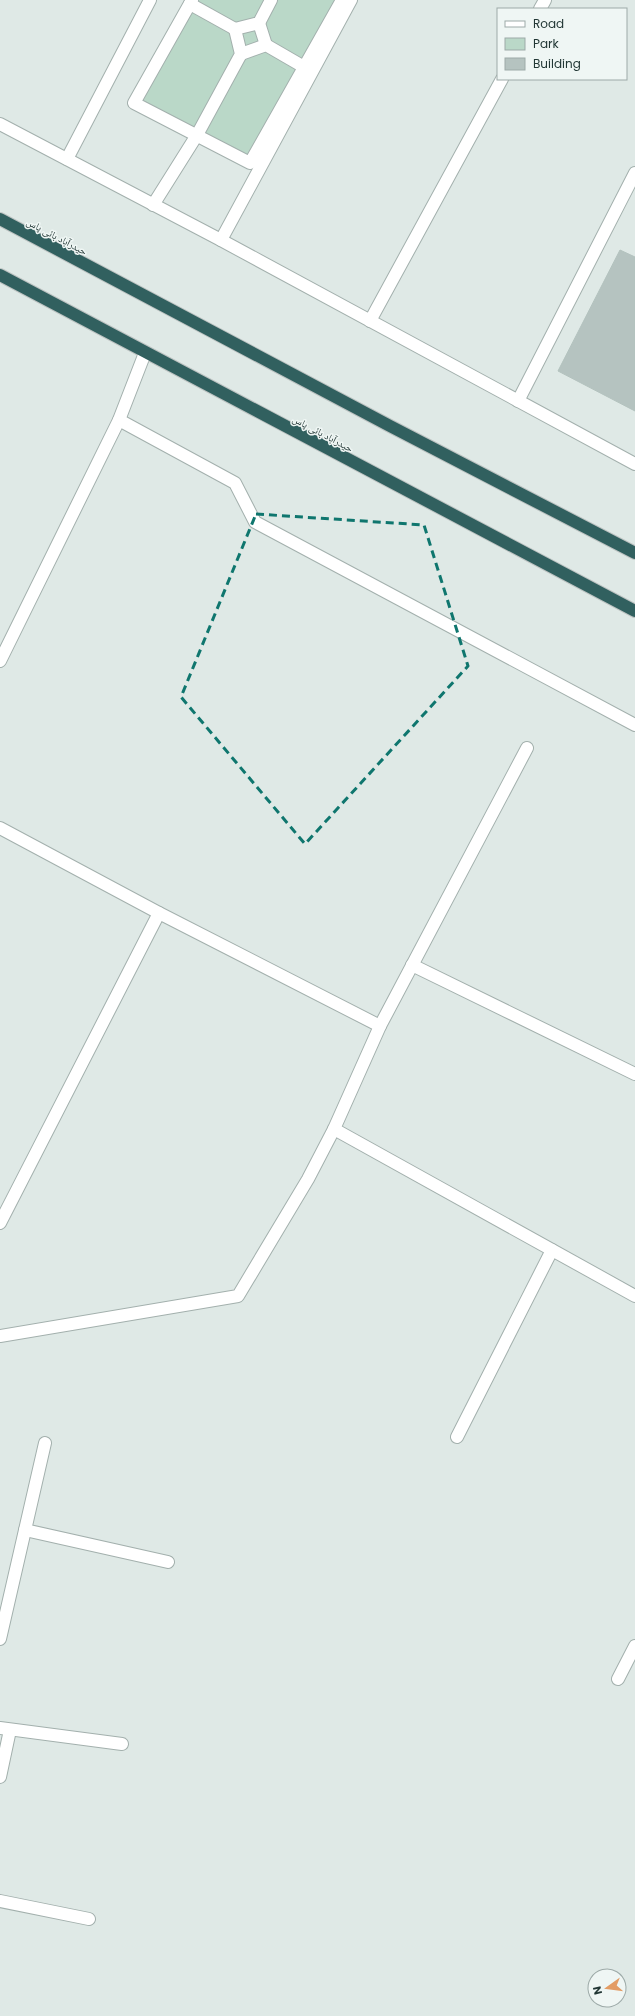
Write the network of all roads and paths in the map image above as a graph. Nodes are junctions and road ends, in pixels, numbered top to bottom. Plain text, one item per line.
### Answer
1 (150, 0) edge
2 (271, 0) edge
3 (342, 0) edge
4 (352, 0) edge
5 (191, 2) edge
6 (259, 23) junction
7 (235, 29) junction
8 (266, 44) junction
9 (241, 54) junction
10 (304, 67) junction
11 (501, 80) edge
12 (0, 124) edge
13 (197, 135) junction
14 (67, 159) junction
15 (635, 173) edge
16 (153, 204) junction
17 (0, 219) edge
18 (221, 240) junction
19 (0, 275) edge
20 (370, 321) junction
21 (145, 353) junction
22 (518, 401) junction
23 (119, 420) junction
24 (635, 464) edge
25 (635, 553) edge
26 (635, 611) edge
27 (0, 661) edge
28 (635, 725) edge
29 (527, 748) dead end
30 (0, 828) edge
31 (159, 913) junction
32 (412, 965) junction
33 (380, 1026) junction
34 (635, 1074) edge
35 (334, 1129) junction
36 (0, 1223) edge
37 (552, 1250) junction
38 (635, 1296) edge
39 (0, 1336) edge
40 (457, 1437) dead end
41 (45, 1443) dead end
42 (25, 1530) junction
43 (168, 1562) dead end
44 (0, 1639) edge
45 (635, 1646) edge
46 (618, 1679) dead end
47 (5, 1729) edge
48 (122, 1744) dead end
49 (0, 1777) edge
50 (0, 1901) edge
51 (89, 1919) dead end

1 - 14 street
2 - 6 street
3 - 10 street
4 - 18 street
5 - 7 street
5 - 13 street
6 - 7 street
6 - 8 street
7 - 9 street
8 - 9 street
8 - 10 street
9 - 13 street
10 - 13 street
11 - 20 street
12 - 14 street
13 - 16 street
14 - 16 street
15 - 22 street
16 - 18 street
17 - 25 highway, حیدرآباد بائی پاس
18 - 20 street
19 - 21 highway, حیدرآباد بائی پاس
20 - 22 street
21 - 23 street
21 - 26 highway, حیدرآباد بائی پاس
22 - 24 street
23 - 27 street
23 - 28 street
29 - 32 street
30 - 31 street
31 - 33 street
31 - 36 street
32 - 33 street
32 - 34 street
33 - 35 street
35 - 37 street
35 - 39 street
37 - 38 street
37 - 40 street
41 - 42 street
42 - 43 street
42 - 44 street
45 - 46 street
47 - 48 street
47 - 49 street
50 - 51 street

